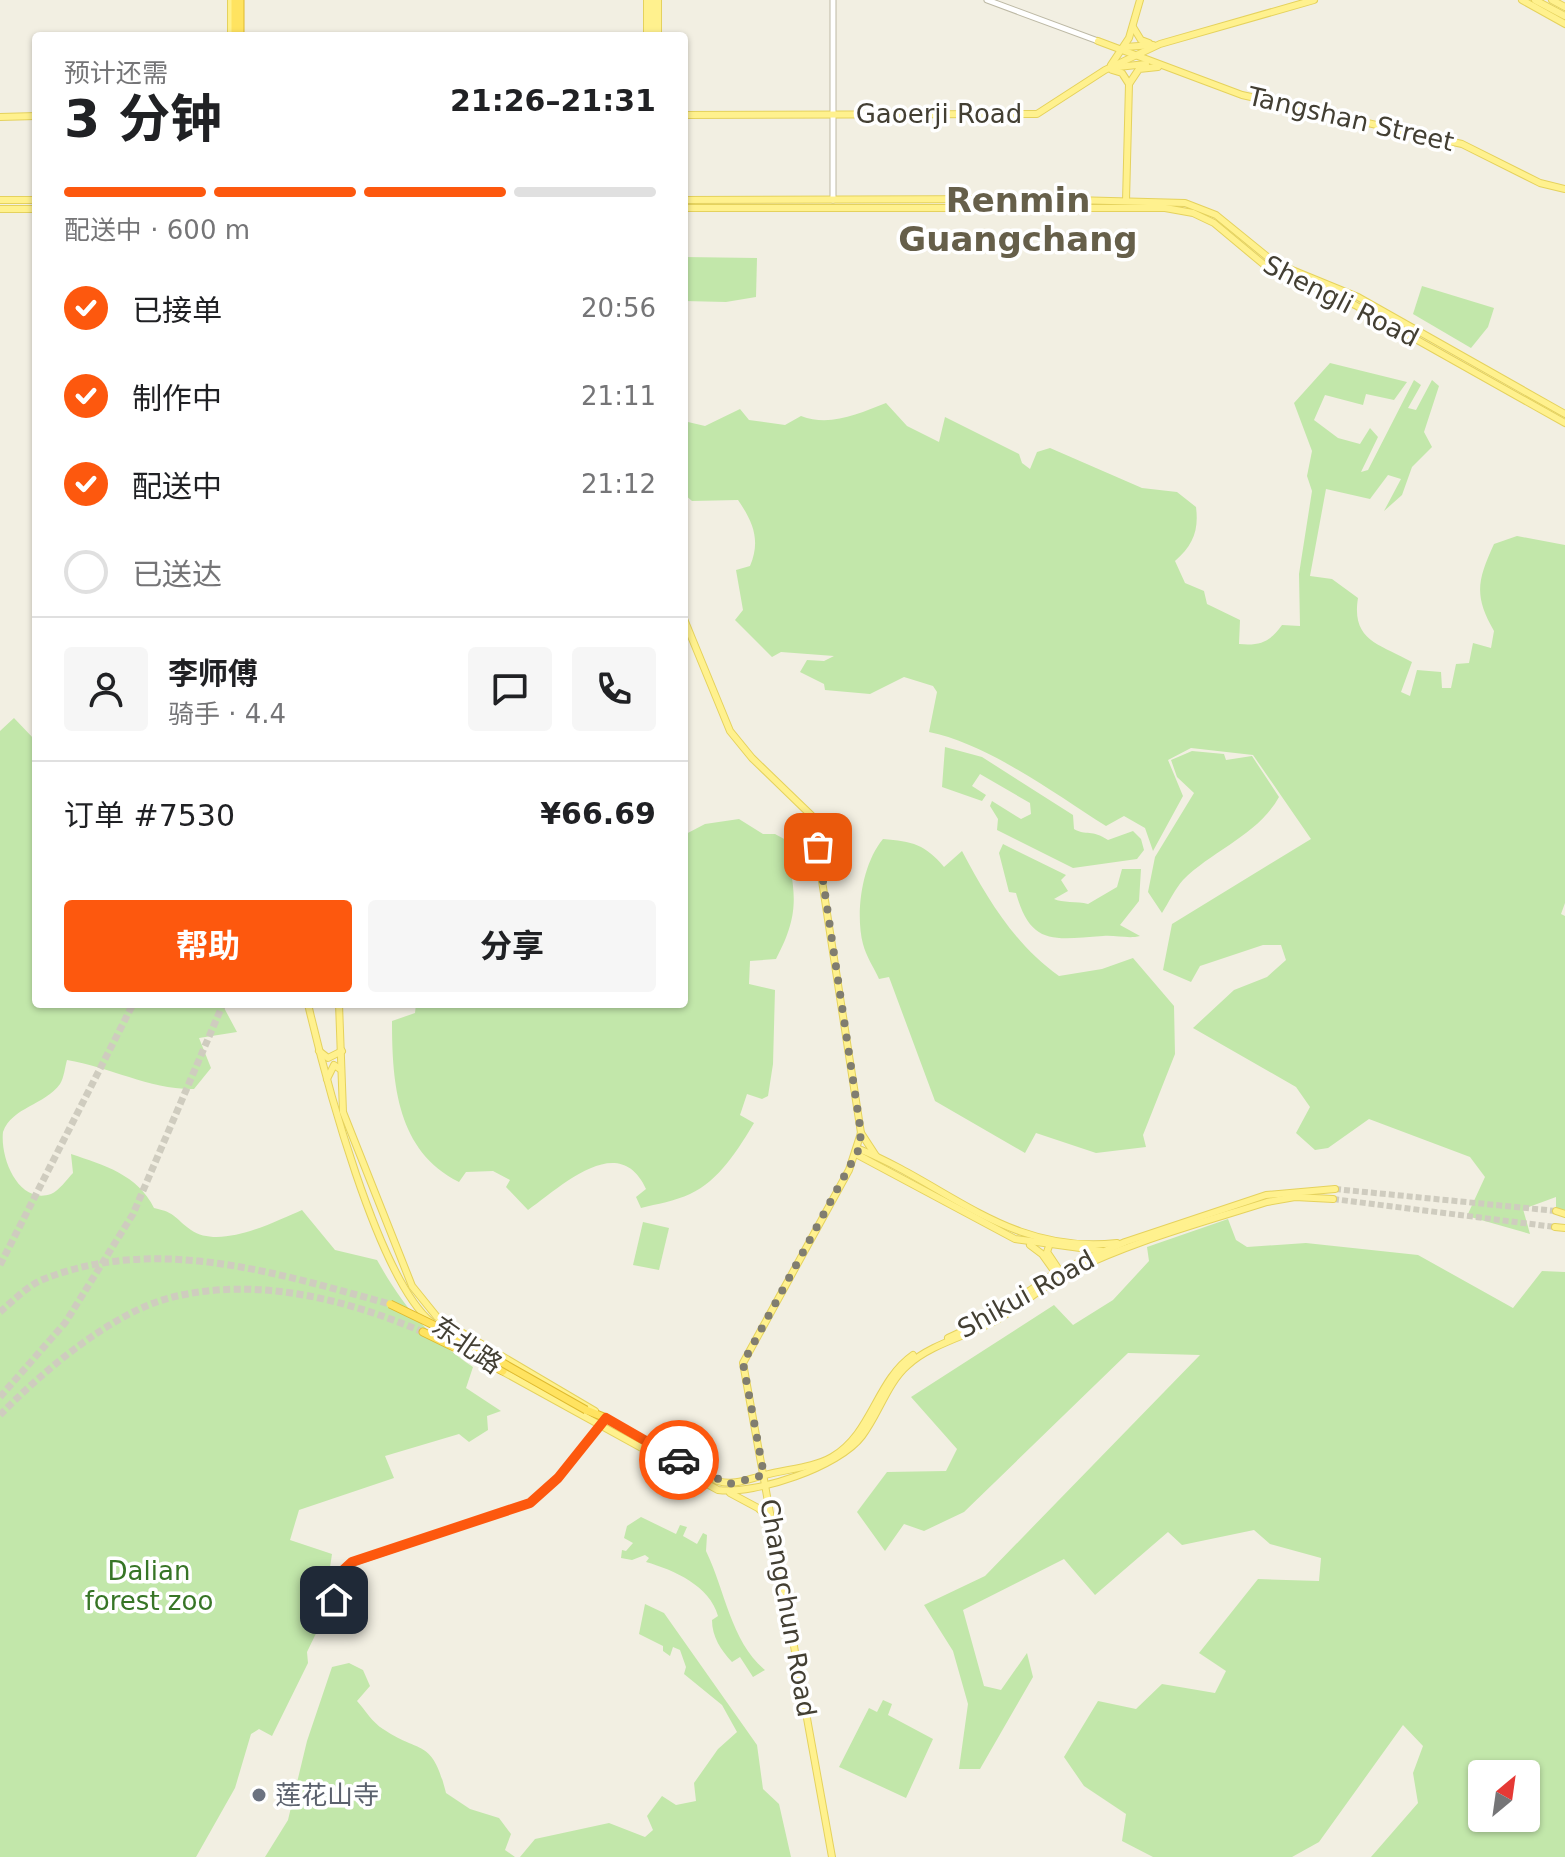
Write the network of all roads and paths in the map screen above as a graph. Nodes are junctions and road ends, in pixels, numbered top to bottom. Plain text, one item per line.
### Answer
1 (237, 0) edge
2 (652, 0) edge
3 (833, 0) edge
4 (987, 0) edge
5 (1140, 0) edge
6 (1314, 0) edge
7 (1522, 0) edge
8 (1535, 0) edge
9 (1552, 0) edge
10 (1565, 7) edge
11 (1565, 16) edge
12 (1565, 24) edge
13 (1133, 27) junction
14 (238, 32) edge
15 (653, 32) edge
16 (1098, 41) junction
17 (1160, 44) junction
18 (1124, 49) junction
19 (1143, 49) junction
20 (1135, 55) junction
21 (1166, 67) junction
22 (1105, 70) junction
23 (1129, 84) junction
24 (688, 115) edge
25 (832, 115) junction
26 (32, 116) edge
27 (0, 117) edge
28 (1565, 189) edge
29 (0, 200) edge
30 (32, 200) edge
31 (688, 200) edge
32 (833, 200) junction
33 (1126, 201) junction
34 (688, 208) edge
35 (0, 209) edge
36 (32, 209) edge
37 (1565, 414) edge
38 (1565, 423) edge
39 (688, 629) edge
40 (309, 1008) edge
41 (339, 1008) edge
42 (319, 1051) junction
43 (342, 1051) junction
44 (341, 1071) junction
45 (327, 1079) junction
46 (861, 1133) junction
47 (858, 1151) junction
48 (876, 1156) junction
49 (865, 1157) junction
50 (849, 1170) junction
51 (1335, 1189) tunnel mouth
52 (1333, 1199) tunnel mouth
53 (1556, 1211) tunnel mouth
54 (1565, 1214) edge
55 (1555, 1227) tunnel mouth
56 (1565, 1228) edge
57 (1125, 1242) junction
58 (1027, 1243) junction
59 (1049, 1246) junction
60 (1065, 1248) junction
61 (1121, 1250) junction
62 (1104, 1251) junction
63 (1061, 1273) junction
64 (390, 1304) tunnel mouth
65 (423, 1332) tunnel mouth
66 (503, 1371) junction
67 (603, 1422) junction
68 (765, 1479) junction
69 (718, 1490) junction
70 (773, 1522) junction
71 (331, 1615) dead end
72 (832, 1857) edge

1 - 14 highway
2 - 15 main road
3 - 25 street
4 - 16 street
5 - 13 main road
6 - 17 main road, Gaoerji Road
7 - 12 main road
8 - 11 main road
9 - 10 main road
13 - 17 main road
13 - 18 main road
13 - 19 main road
16 - 18 main road, Tangshan Street
16 - 22 main road
17 - 19 main road, Gaoerji Road
18 - 19 main road
18 - 20 main road, Tangshan Street
18 - 22 main road
19 - 20 main road, Gaoerji Road
19 - 21 main road
20 - 21 main road, Tangshan Street
20 - 22 main road, Gaoerji Road
21 - 22 main road
21 - 23 main road
21 - 28 main road, Tangshan Street
22 - 23 main road
22 - 25 main road, Gaoerji Road
23 - 33 main road
24 - 25 main road, Gaoerji Road
25 - 32 street
26 - 27 main road
29 - 30 main road
31 - 32 main road, Shengli Road
32 - 33 main road, Shengli Road
33 - 37 main road, Shengli Road
34 - 38 main road, Shengli Road
35 - 36 main road
39 - 46 main road, Changchun Road
40 - 42 main road, 东北路
41 - 43 main road, 东北路
42 - 43 main road
42 - 45 main road, 东北路
43 - 44 main road, 东北路
44 - 45 main road
44 - 67 main road, 东北路
45 - 66 main road, 东北路
46 - 47 main road, Changchun Road
46 - 48 main road
47 - 48 main road
47 - 49 main road
47 - 50 main road, Changchun Road
48 - 57 main road
49 - 50 main road
49 - 58 main road
50 - 68 main road, Changchun Road
51 - 57 main road, Shikui Road
52 - 61 main road, Shikui Road
53 - 54 main road
55 - 56 main road
57 - 62 main road, Shikui Road
58 - 59 main road
58 - 63 main road
59 - 60 main road
59 - 63 main road
60 - 62 main road
60 - 63 main road
61 - 62 main road
61 - 63 main road, Shikui Road
62 - 63 main road, Shikui Road
63 - 68 main road, Shikui Road
64 - 67 highway, bridge
65 - 66 highway
66 - 67 main road, 东北路
67 - 68 main road, 东北路
67 - 69 main road, 东北路
67 - 71 street
68 - 69 main road
68 - 70 main road, Changchun Road
69 - 70 main road, 东北路
70 - 72 main road, Changchun Road

